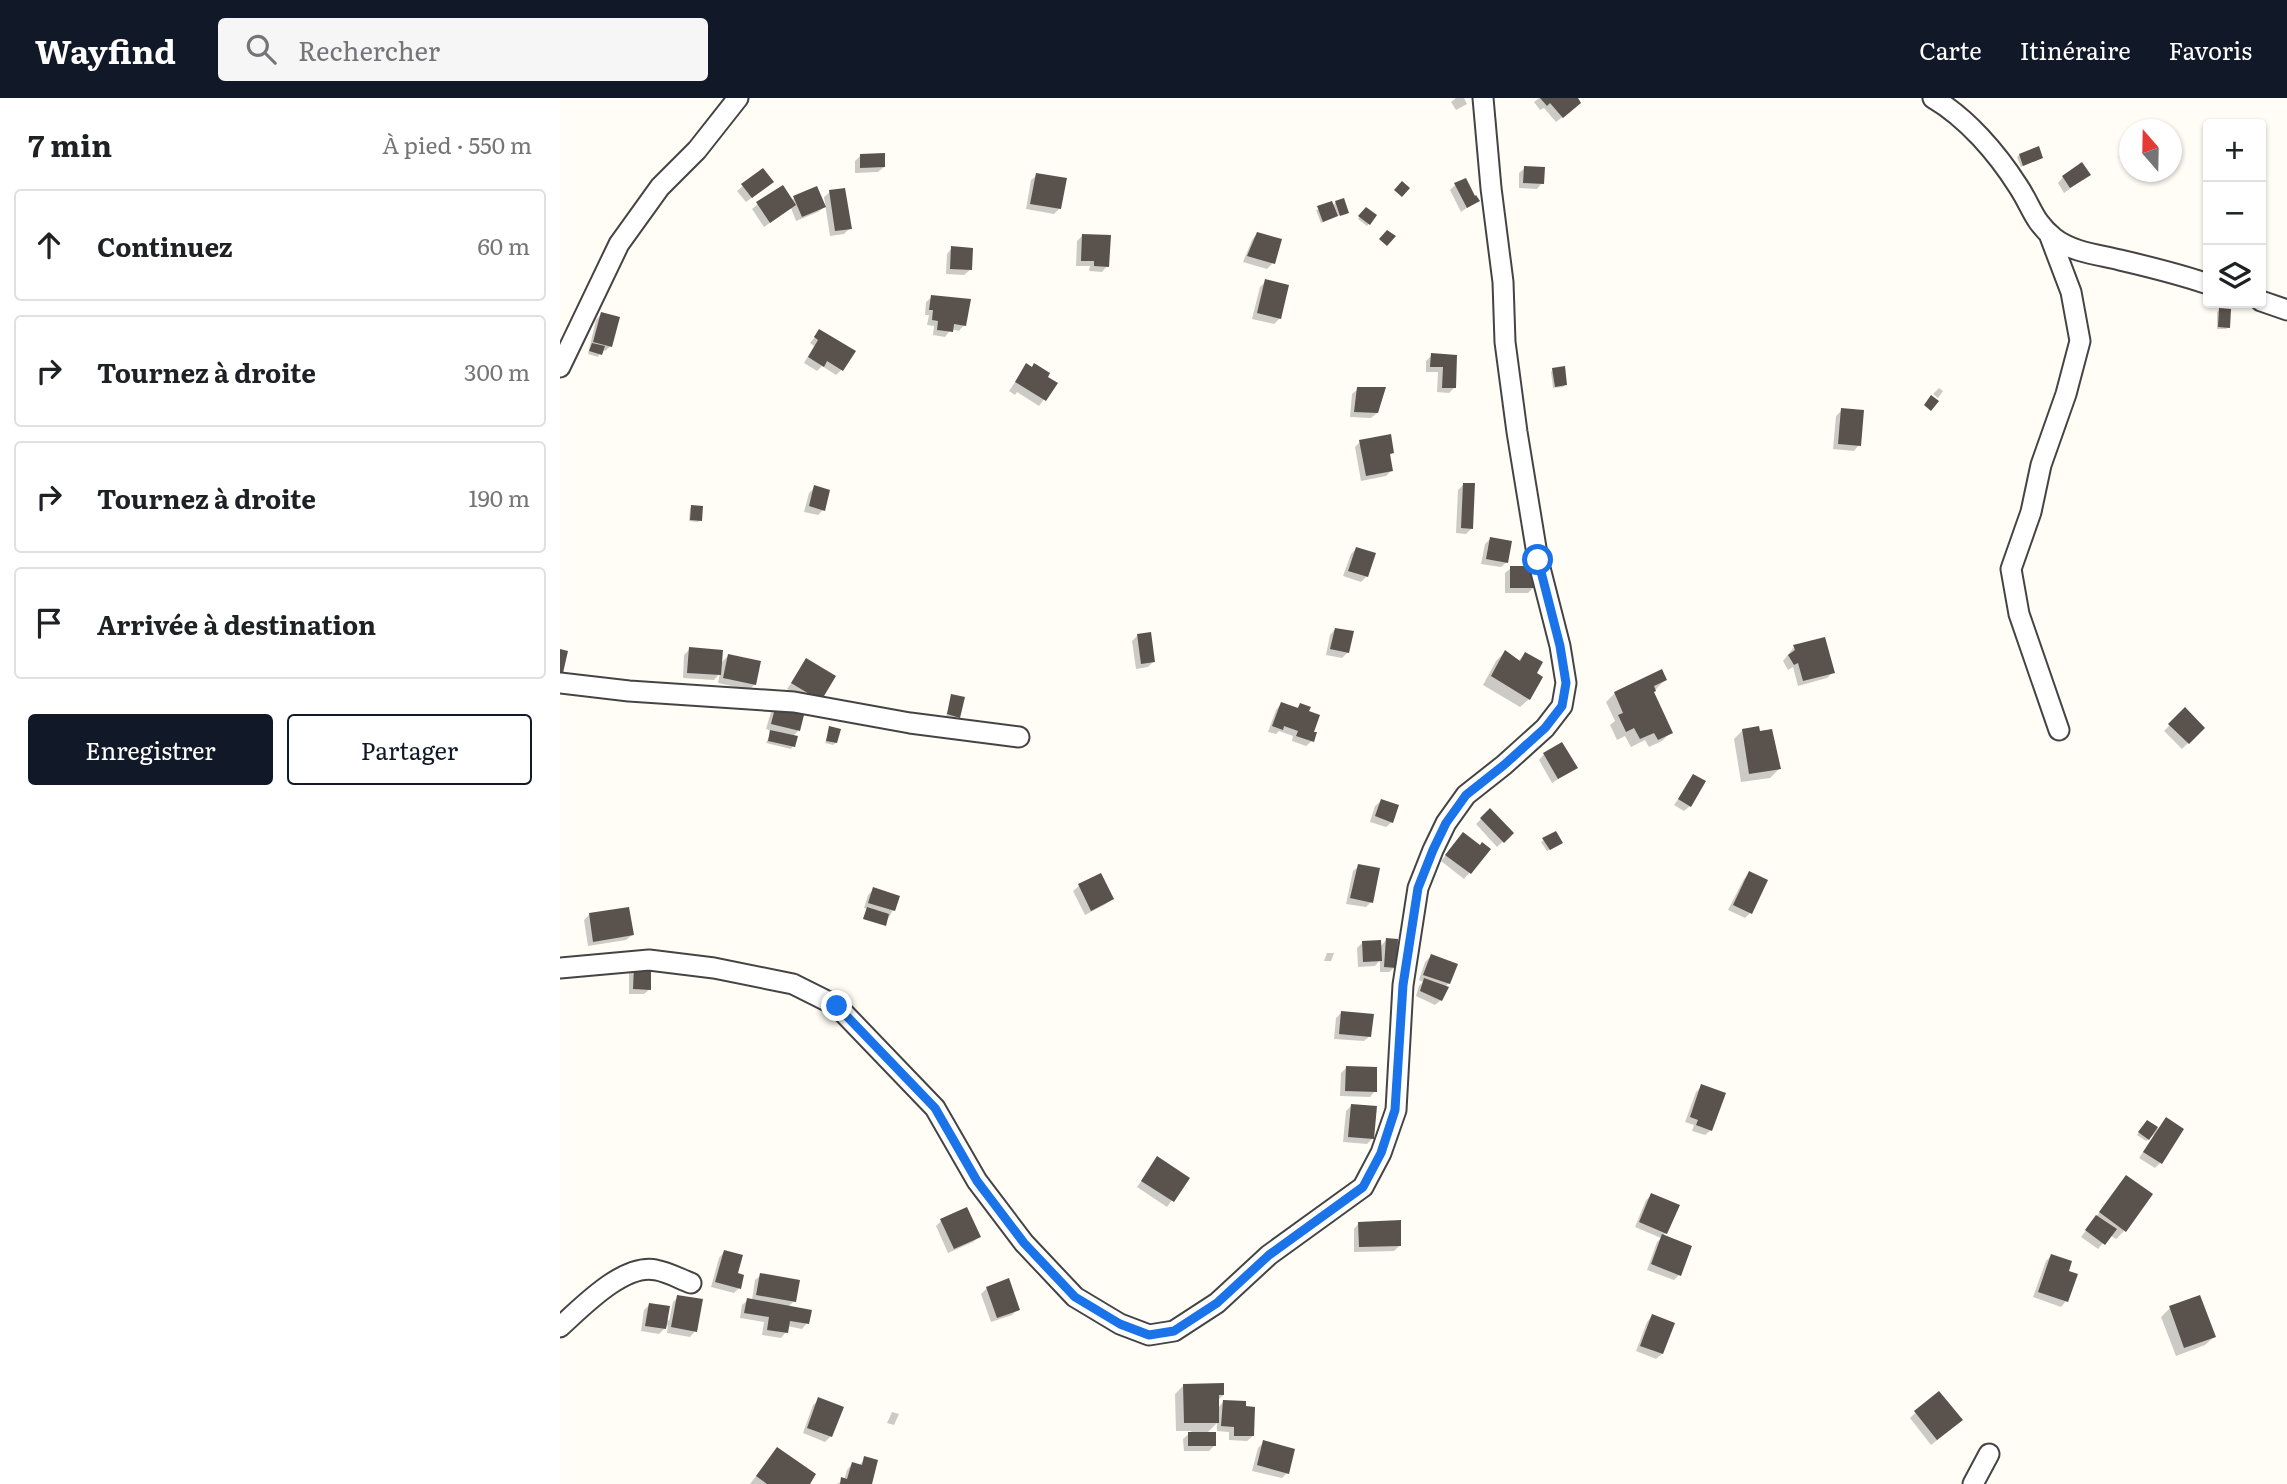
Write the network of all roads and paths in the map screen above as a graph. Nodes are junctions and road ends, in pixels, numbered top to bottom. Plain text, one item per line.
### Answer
1 (738, 98) edge
2 (1483, 98) edge
3 (1933, 98) edge
4 (2049, 234) junction
5 (2203, 283) edge
6 (2266, 303) edge
7 (2287, 310) edge
8 (560, 367) edge
9 (560, 683) edge
10 (2059, 730) dead end
11 (1019, 737) dead end
12 (560, 968) edge
13 (691, 1283) dead end
14 (560, 1326) edge
15 (1989, 1454) dead end
16 (1973, 1484) edge

1 - 8 street
2 - 12 street
3 - 4 street
4 - 5 street
4 - 10 street
6 - 7 street
9 - 11 street
13 - 14 street
15 - 16 street

